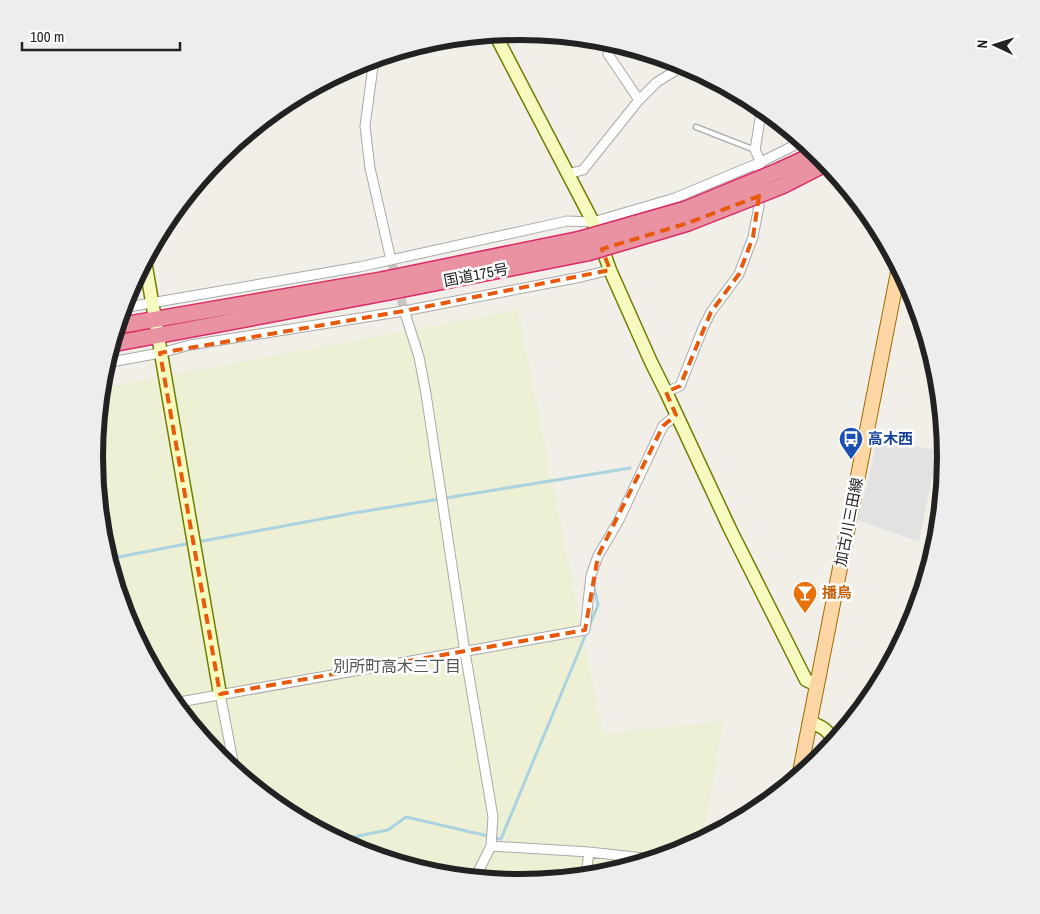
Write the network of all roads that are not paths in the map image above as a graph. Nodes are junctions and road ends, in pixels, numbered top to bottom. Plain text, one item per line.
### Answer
1 (499, 41) edge
2 (608, 54) dead end
3 (373, 67) edge
4 (675, 70) edge
5 (639, 100) junction
6 (761, 116) edge
7 (696, 127) dead end
8 (796, 144) edge
9 (756, 150) junction
10 (809, 157) edge
11 (761, 162) junction
12 (820, 167) edge
13 (568, 174) junction
14 (592, 222) junction
15 (584, 246) junction
16 (391, 260) junction
17 (610, 270) junction
18 (146, 273) edge
19 (897, 279) edge
20 (151, 303) junction
21 (131, 306) edge
22 (404, 311) junction
23 (154, 320) junction
24 (124, 325) edge
25 (157, 336) junction
26 (119, 343) edge
27 (160, 353) junction
28 (114, 361) edge
29 (666, 392) junction
30 (676, 415) junction
31 (465, 652) junction
32 (817, 685) junction
33 (220, 694) junction
34 (182, 701) edge
35 (809, 723) junction
36 (831, 735) edge
37 (233, 759) edge
38 (800, 766) edge
39 (491, 846) junction
40 (588, 852) junction
41 (637, 857) edge
42 (587, 868) edge
43 (478, 871) edge

1 - 13 street
2 - 5 street
3 - 16 street
4 - 5 street
5 - 13 street
6 - 9 street
7 - 9 lane
8 - 11 street
9 - 11 street
10 - 15 highway, 国道175号, bridge
11 - 14 street
11 - 29 street
12 - 15 highway, 国道175号, bridge
13 - 14 street
14 - 16 street
14 - 17 street
15 - 23 highway, 国道175号
15 - 25 highway, 国道175号
16 - 20 street
17 - 22 street
17 - 29 street
18 - 20 street
19 - 32 main road, 加古川三田線
20 - 21 street
20 - 23 street
22 - 27 street
22 - 31 street
23 - 24 highway, 国道175号
23 - 25 street
25 - 26 highway, 国道175号
25 - 27 street
27 - 28 street
27 - 33 street
29 - 30 street
30 - 31 street
30 - 32 street
31 - 33 street
31 - 39 street
32 - 35 main road, 加古川三田線
33 - 34 street
33 - 37 street
35 - 36 street
35 - 38 main road, 加古川三田線
39 - 40 street
39 - 43 street
40 - 41 street
40 - 42 street

